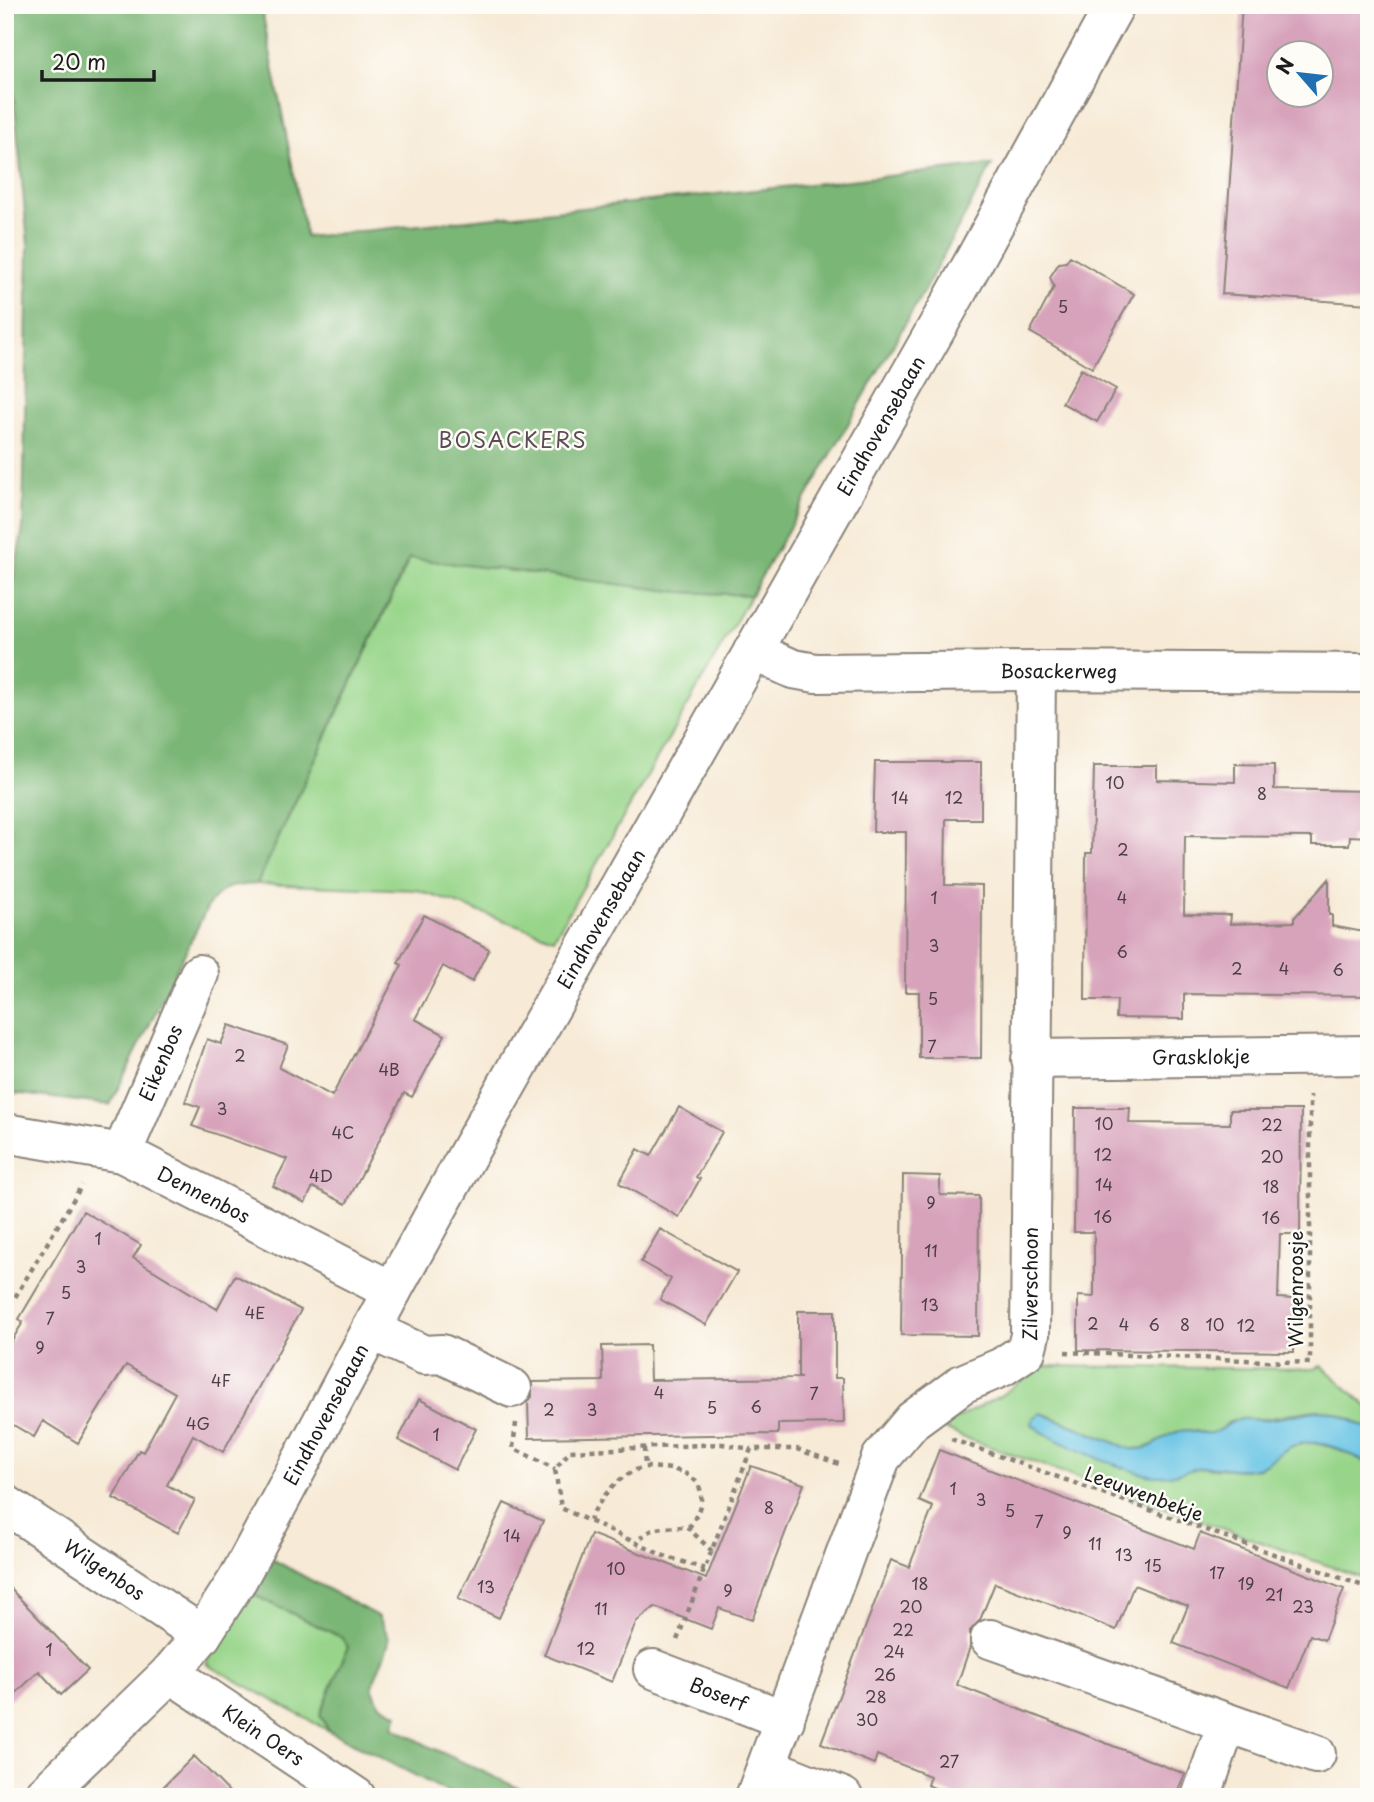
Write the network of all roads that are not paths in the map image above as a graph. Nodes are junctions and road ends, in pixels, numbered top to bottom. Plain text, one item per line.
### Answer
1 (1115, 5) edge
2 (753, 651) junction
3 (1036, 671) junction
4 (1369, 673) edge
5 (199, 974) dead end
6 (1369, 1055) edge
7 (1031, 1059) junction
8 (5, 1133) edge
9 (113, 1151) junction
10 (391, 1291) junction
11 (371, 1330) junction
12 (512, 1388) road end
13 (5, 1504) edge
14 (201, 1635) junction
15 (990, 1639) dead end
16 (659, 1671) road end
17 (170, 1673) junction
18 (785, 1720) junction
19 (1227, 1723) junction
20 (1316, 1754) dead end
21 (761, 1782) edge
22 (42, 1797) edge
23 (356, 1797) edge
24 (843, 1797) edge
25 (1200, 1797) edge

1 - 2 street, Eindhovensebaan
2 - 3 street, Bosackerweg
2 - 10 street, Eindhovensebaan
3 - 4 street, Bosackerweg
3 - 7 street, Zilverschoon
5 - 9 street, Eikenbos
6 - 7 street, Grasklokje
7 - 18 street, Zilverschoon
8 - 9 street, Dennenbos
9 - 10 street, Dennenbos
10 - 11 street, Eindhovensebaan
11 - 12 street
11 - 14 street, Eindhovensebaan
13 - 14 street, Wilgenbos
14 - 17 street, Eindhovensebaan
15 - 19 street
16 - 18 street, Boserf
17 - 22 street, Eindhovensebaan
17 - 23 street, Klein Oers
18 - 21 street, Zilverschoon
19 - 20 street
19 - 25 street
21 - 24 street

